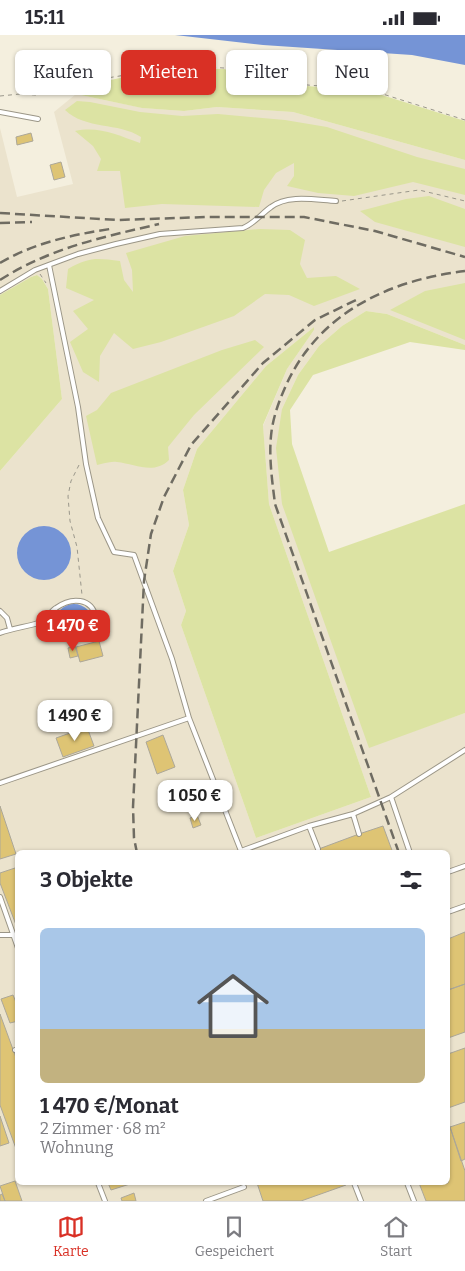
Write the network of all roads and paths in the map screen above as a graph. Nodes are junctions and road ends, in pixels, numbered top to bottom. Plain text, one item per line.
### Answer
1 (0, 96) edge
2 (0, 113) edge
3 (38, 119) dead end
4 (465, 120) edge
5 (336, 201) joint
6 (465, 201) edge
7 (49, 265) junction
8 (37, 270) junction
9 (47, 284) dead end
10 (0, 291) edge
11 (82, 460) dead end
12 (82, 601) junction
13 (0, 611) edge
14 (10, 629) junction
15 (0, 633) edge
16 (97, 634) dead end
17 (189, 717) junction
18 (465, 750) edge
19 (0, 783) edge
20 (391, 797) junction
21 (353, 814) junction
22 (309, 826) junction
23 (359, 834) dead end
24 (318, 849) dead end
25 (240, 850) edge
26 (246, 850) edge
27 (409, 850) edge
28 (465, 866) edge
29 (450, 871) edge
30 (0, 897) edge
31 (465, 906) edge
32 (450, 911) edge
33 (0, 935) edge
34 (13, 935) junction
35 (15, 940) edge
36 (99, 1185) edge
37 (355, 1185) edge
38 (408, 1185) edge
39 (244, 1187) dead end
40 (105, 1201) edge
41 (206, 1201) edge
42 (360, 1201) edge
43 (414, 1201) edge

1 - 4 path
2 - 3 lane
5 - 6 path
5 - 7 lane
7 - 8 lane
7 - 17 lane
8 - 9 path
8 - 10 lane
11 - 12 path
12 - 14 lane
12 - 16 lane
13 - 14 lane
14 - 15 lane
17 - 19 lane
17 - 25 lane
18 - 20 lane
20 - 21 lane
20 - 27 lane
21 - 22 lane
21 - 23 lane
22 - 24 lane
22 - 26 lane
28 - 29 lane
30 - 34 lane
31 - 32 lane
33 - 34 lane
34 - 35 lane
36 - 40 lane
37 - 42 lane
38 - 43 lane
39 - 41 lane

